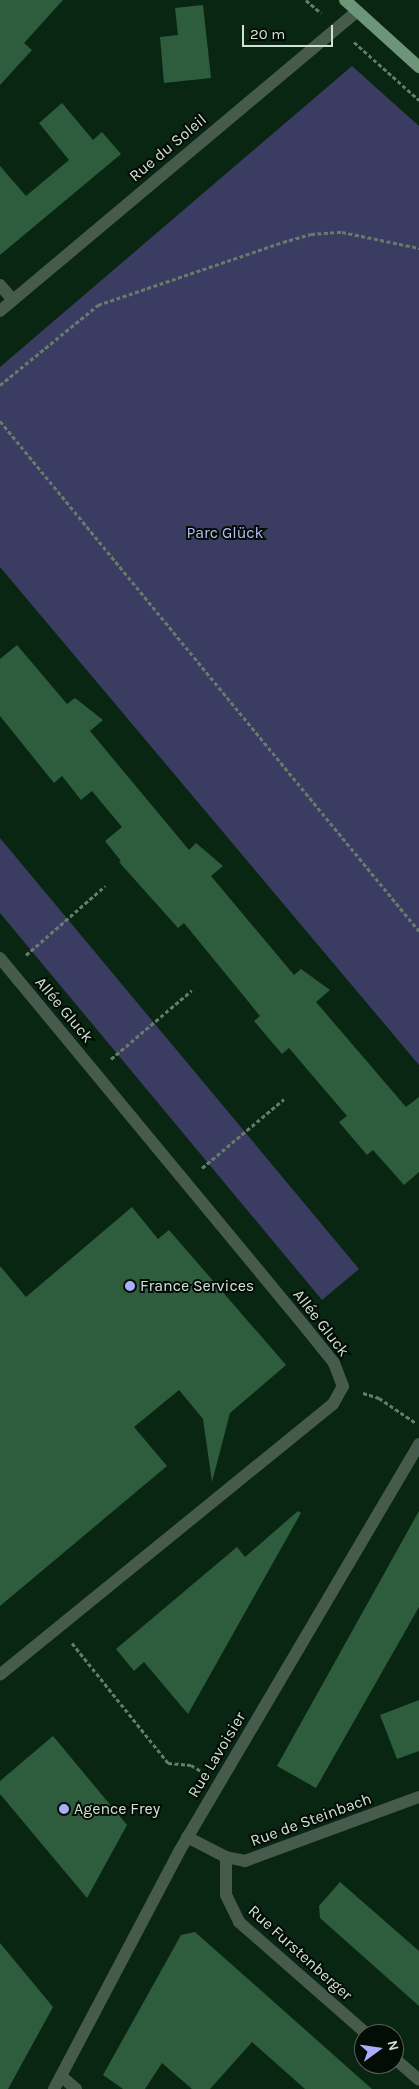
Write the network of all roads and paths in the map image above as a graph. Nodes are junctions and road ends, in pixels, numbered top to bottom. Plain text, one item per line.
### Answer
1 (306, 0) edge
2 (345, 0) edge
3 (357, 11) junction
4 (337, 27) junction
5 (419, 67) edge
6 (419, 100) edge
7 (419, 248) edge
8 (0, 286) edge
9 (12, 300) junction
10 (0, 311) edge
11 (0, 386) edge
12 (0, 421) edge
13 (105, 886) dead end
14 (419, 931) edge
15 (0, 958) edge
16 (9, 969) junction
17 (192, 990) dead end
18 (95, 1073) junction
19 (284, 1099) dead end
20 (186, 1182) junction
21 (343, 1386) junction
22 (419, 1425) edge
23 (419, 1444) edge
24 (60, 1627) junction
25 (0, 1676) edge
26 (219, 1783) junction
27 (419, 1797) edge
28 (187, 1837) junction
29 (226, 1857) junction
30 (356, 2024) edge
31 (404, 2067) edge
32 (61, 2076) junction
33 (419, 2080) edge
34 (54, 2089) edge
35 (76, 2089) edge

1 - 4 path
2 - 3 main road
3 - 4 street, Rue du Soleil
3 - 5 main road
4 - 6 path
4 - 9 street, Rue du Soleil
7 - 11 path
8 - 9 street
9 - 10 street, Rue du Soleil
12 - 14 path
13 - 16 path
15 - 16 street, Allée Gluck
16 - 18 street, Allée Gluck
17 - 18 path
18 - 20 street, Allée Gluck
19 - 20 path
20 - 21 street, Allée Gluck
21 - 22 path
21 - 24 street
23 - 26 street, Rue Lavoisier
24 - 25 street
24 - 26 path
26 - 28 street, Rue Lavoisier
27 - 29 street, Rue de Steinbach
28 - 29 street, Rue de Steinbach
28 - 32 street, Rue Lavoisier
29 - 30 street, Rue Furstenberger
31 - 33 street
32 - 34 street, Rue Lavoisier
32 - 35 street

